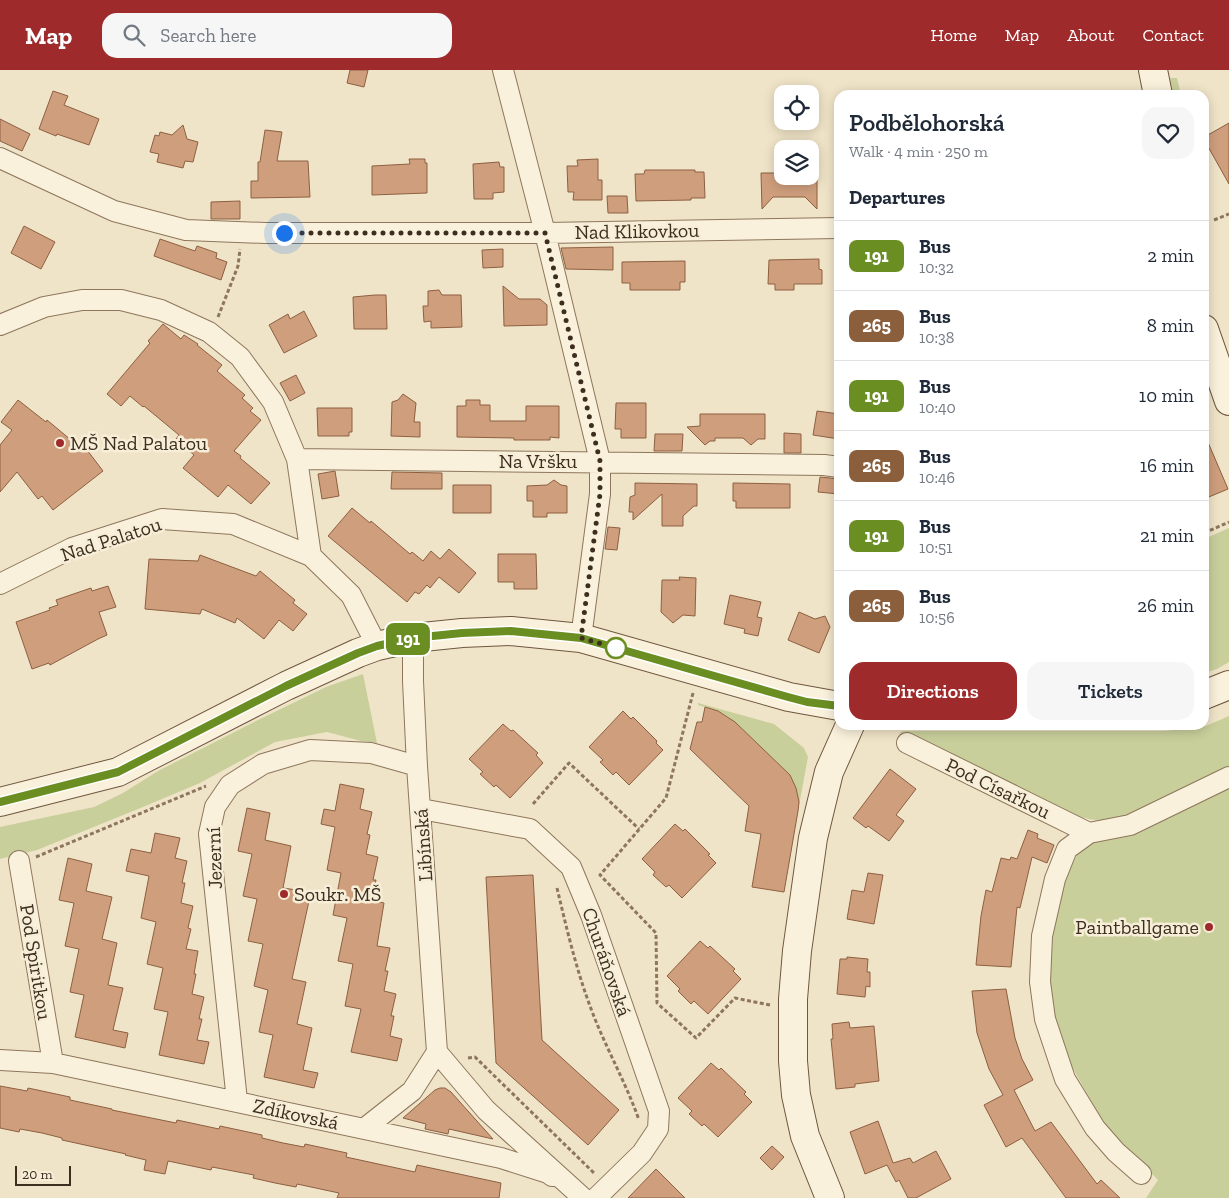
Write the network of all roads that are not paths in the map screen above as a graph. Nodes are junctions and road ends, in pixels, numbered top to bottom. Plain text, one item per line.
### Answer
1 (503, 70) edge
2 (1153, 70) edge
3 (1157, 90) edge
4 (0, 158) edge
5 (834, 228) edge
6 (545, 233) junction
7 (0, 326) edge
8 (1209, 343) edge
9 (1229, 401) edge
10 (297, 459) junction
11 (600, 461) junction
12 (834, 466) edge
13 (311, 556) junction
14 (0, 584) edge
15 (413, 638) junction
16 (581, 638) junction
17 (377, 646) junction
18 (1229, 685) edge
19 (1209, 693) edge
20 (834, 705) edge
21 (848, 730) edge
22 (908, 743) dead end
23 (417, 766) junction
24 (1229, 777) edge
25 (0, 802) edge
26 (421, 809) junction
27 (1090, 833) junction
28 (19, 861) road end
29 (437, 1052) junction
30 (0, 1060) edge
31 (53, 1064) junction
32 (237, 1102) junction
33 (365, 1128) junction
34 (1141, 1174) dead end
35 (582, 1198) edge
36 (596, 1198) edge
37 (830, 1198) edge

1 - 6 street
2 - 3 main road
4 - 6 street, Nad Klikovkou
5 - 6 street, Nad Klikovkou
6 - 11 street
7 - 10 street
8 - 9 main road
10 - 11 street, Na Vršku
10 - 13 street
11 - 12 street, Na Vršku
11 - 16 street
13 - 14 street, Nad Palatou
13 - 17 street
15 - 16 main road
15 - 17 main road
15 - 23 street, Libínská
16 - 20 main road
17 - 25 main road
18 - 19 main road
21 - 37 main road
22 - 27 street, Pod Císařkou
23 - 26 street, Libínská
23 - 32 street, Jezerní
24 - 27 street
26 - 29 street, Libínská
26 - 36 street, Churáňovská
27 - 34 street
28 - 31 street, Pod Spiritkou
29 - 33 street
29 - 35 street
30 - 31 street, Zdíkovská
31 - 32 street, Zdíkovská
32 - 33 street, Zdíkovská
33 - 35 street, Zdíkovská

